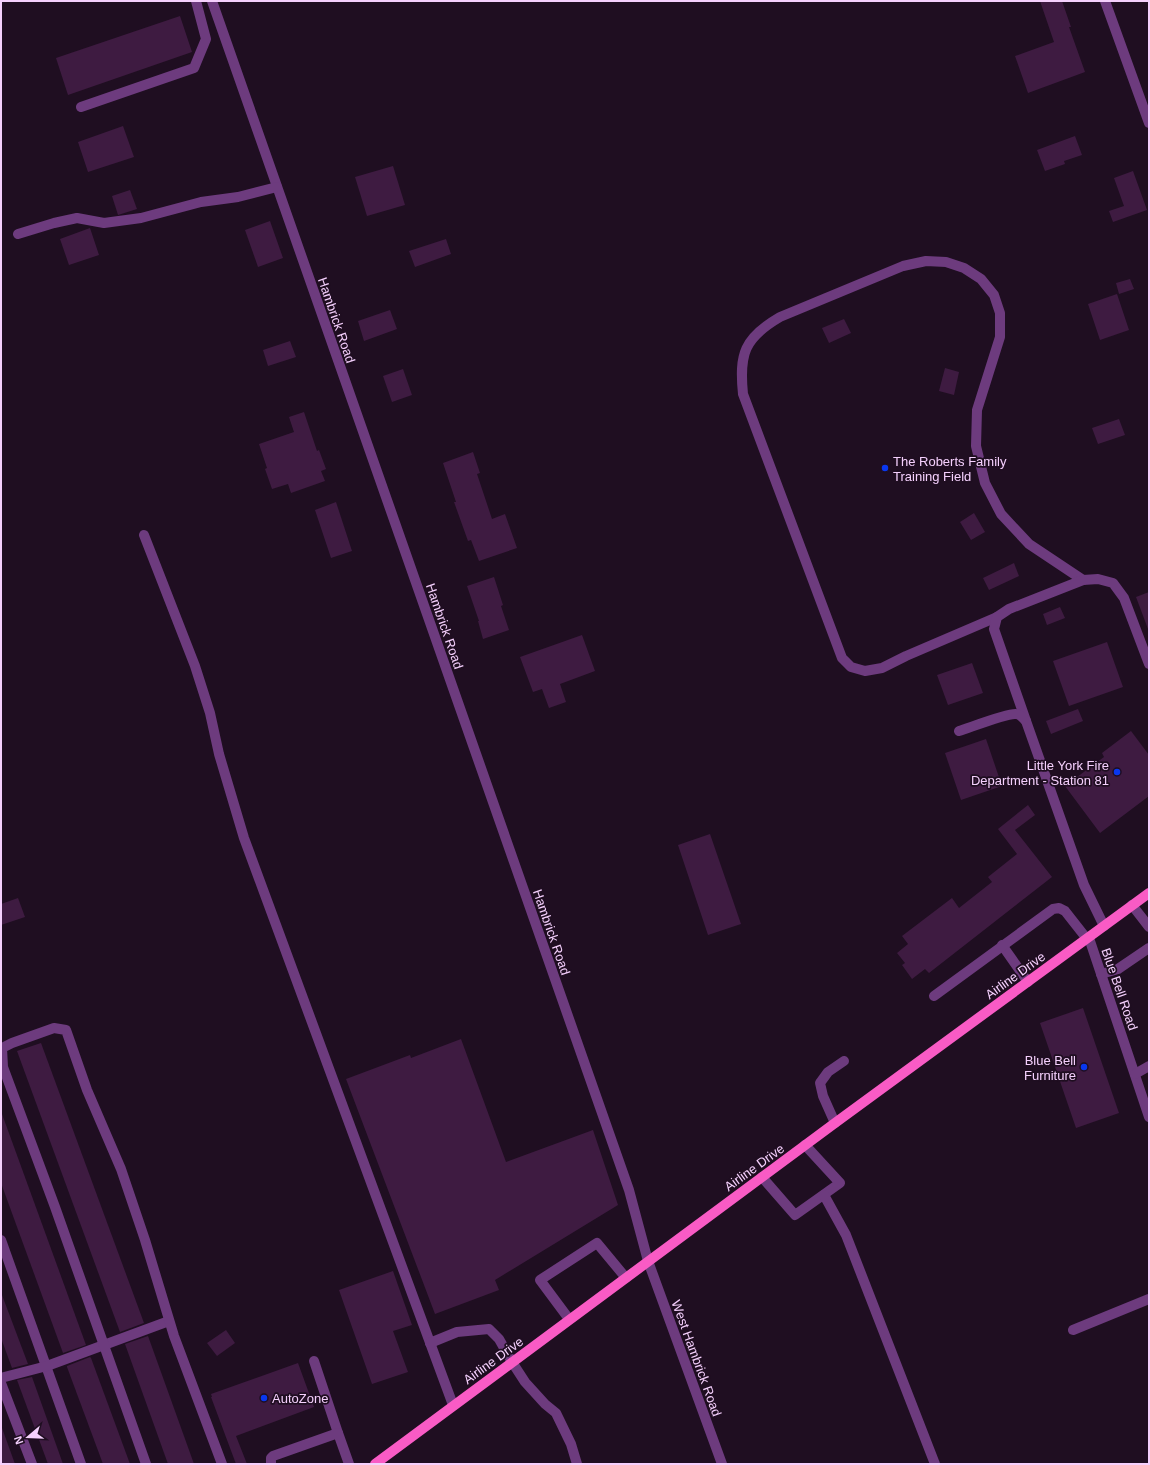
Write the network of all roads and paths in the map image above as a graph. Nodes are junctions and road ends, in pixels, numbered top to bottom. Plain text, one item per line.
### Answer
1 (196, 1) edge
2 (212, 1) edge
3 (1105, 1) edge
4 (81, 107) dead end
5 (1149, 123) edge
6 (277, 187) junction
7 (18, 234) dead end
8 (144, 535) dead end
9 (1083, 580) junction
10 (997, 617) junction
11 (1149, 664) edge
12 (1026, 721) junction
13 (959, 731) dead end
14 (1149, 893) edge
15 (1132, 905) junction
16 (1104, 926) junction
17 (1149, 927) edge
18 (1088, 938) junction
19 (1002, 945) junction
20 (1149, 948) edge
21 (1101, 974) junction
22 (1028, 982) junction
23 (934, 996) dead end
24 (844, 1061) dead end
25 (1149, 1066) edge
26 (1135, 1074) junction
27 (1149, 1117) edge
28 (835, 1123) junction
29 (805, 1145) junction
30 (762, 1177) junction
31 (824, 1195) junction
32 (1, 1240) edge
33 (648, 1261) junction
34 (626, 1278) junction
35 (1149, 1299) edge
36 (569, 1319) junction
37 (169, 1321) junction
38 (1073, 1330) dead end
39 (430, 1343) junction
40 (104, 1344) junction
41 (314, 1361) dead end
42 (512, 1362) junction
43 (47, 1366) junction
44 (1, 1378) edge
45 (1, 1383) edge
46 (453, 1405) junction
47 (338, 1433) junction
48 (32, 1464) edge
49 (81, 1464) edge
50 (146, 1464) edge
51 (222, 1464) edge
52 (271, 1464) edge
53 (349, 1464) edge
54 (375, 1464) edge
55 (577, 1464) edge
56 (722, 1464) edge
57 (935, 1464) edge

1 - 4 street
2 - 6 street, Hambrick Road
3 - 5 street
6 - 7 street
6 - 33 street, Hambrick Road
8 - 39 street
9 - 10 street
9 - 10 street
9 - 11 street
10 - 12 street
12 - 13 street
12 - 16 street
14 - 15 main road, Airline Drive
15 - 16 main road, Airline Drive
15 - 17 street
16 - 18 main road, Airline Drive
18 - 19 street, Blue Bell Road
18 - 21 street, Blue Bell Road
18 - 22 main road, Airline Drive
19 - 22 street
19 - 23 street, Blue Bell Road
20 - 21 street
21 - 26 street, Blue Bell Road
22 - 28 main road, Airline Drive
24 - 28 street
25 - 26 street
26 - 27 street, Blue Bell Road
28 - 29 main road, Airline Drive
29 - 30 main road, Airline Drive
29 - 31 street
30 - 31 street
30 - 33 main road, Airline Drive
31 - 57 street
32 - 43 street
33 - 34 main road, Airline Drive
33 - 56 street, West Hambrick Road
34 - 36 main road, Airline Drive
34 - 36 street
35 - 38 street
36 - 42 main road, Airline Drive
37 - 40 street
37 - 40 street
37 - 51 street
39 - 42 street
39 - 46 street
40 - 43 street
40 - 50 street
41 - 47 street
42 - 46 main road, Airline Drive
42 - 55 street
43 - 44 street
43 - 49 street
45 - 48 street
46 - 54 main road, Airline Drive
47 - 52 street
47 - 53 street

